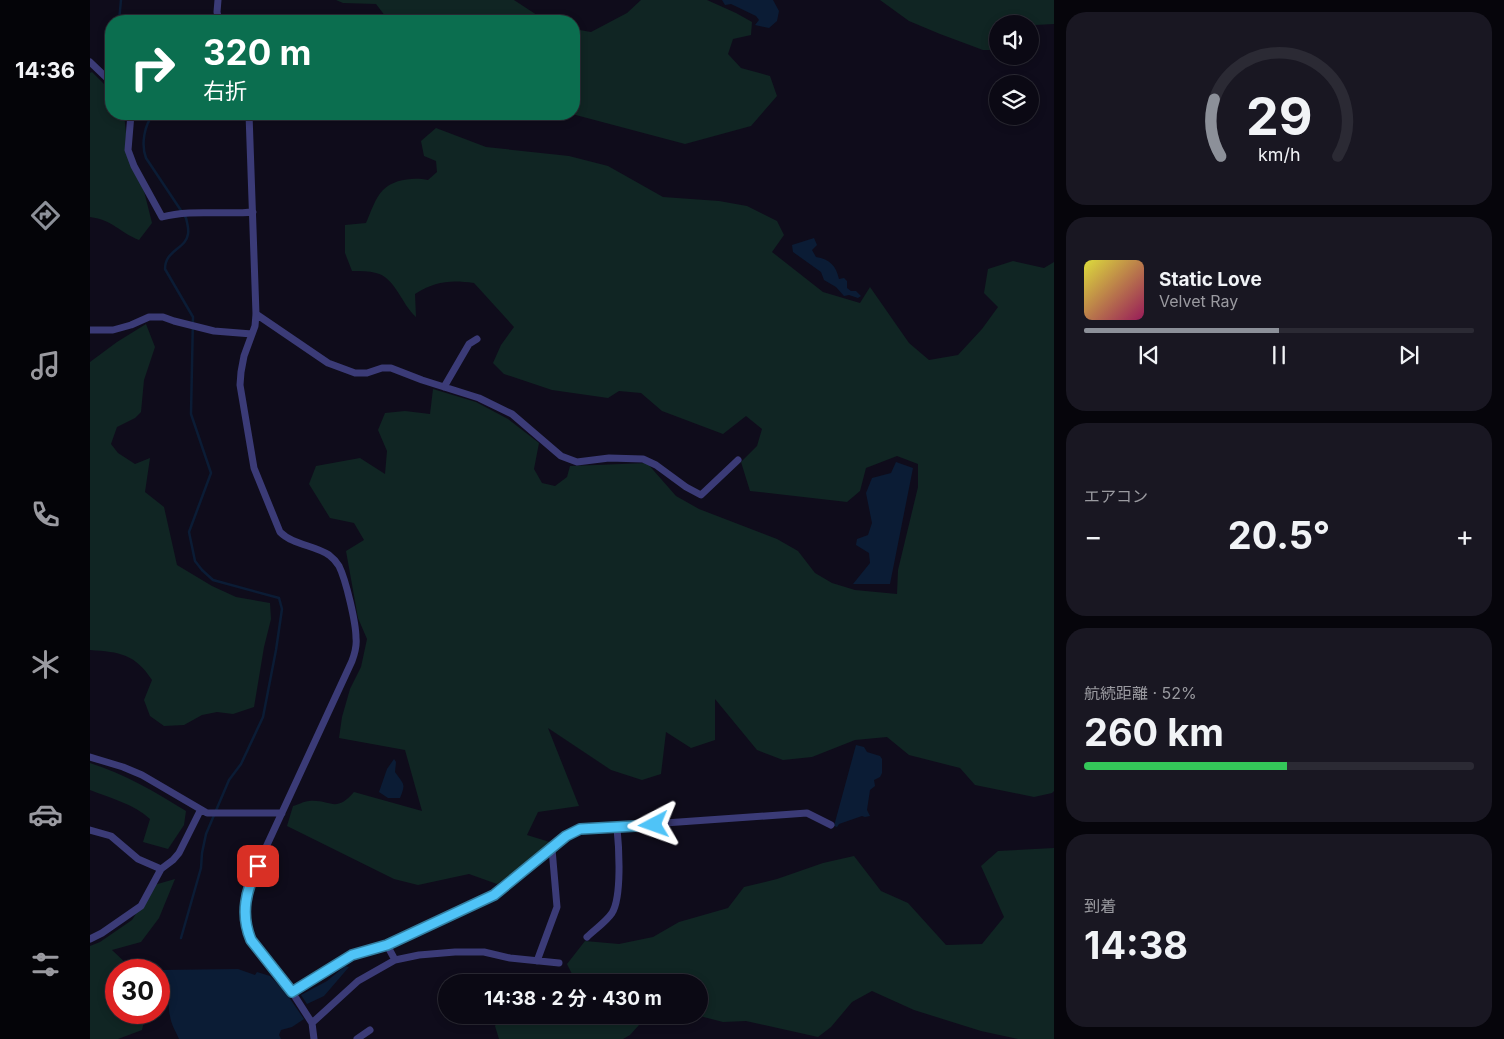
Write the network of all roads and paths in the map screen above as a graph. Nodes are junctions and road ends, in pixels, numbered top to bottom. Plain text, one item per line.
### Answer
1 (218, 0) edge
2 (218, 15) edge
3 (90, 62) edge
4 (105, 76) edge
5 (130, 120) edge
6 (249, 120) edge
7 (253, 212) junction
8 (256, 314) junction
9 (90, 330) edge
10 (252, 334) junction
11 (477, 339) dead end
12 (444, 388) junction
13 (738, 460) dead end
14 (90, 757) edge
15 (200, 811) junction
16 (282, 813) junction
17 (831, 825) dead end
18 (617, 828) junction
19 (90, 830) edge
20 (552, 848) junction
21 (161, 869) junction
22 (587, 937) dead end
23 (90, 939) edge
24 (387, 945) junction
25 (395, 960) junction
26 (537, 961) junction
27 (559, 963) dead end
28 (292, 992) junction
29 (312, 1023) junction
30 (370, 1030) dead end
31 (314, 1039) edge
32 (357, 1039) edge

1 - 2 street
3 - 4 street
5 - 7 street
6 - 7 street
7 - 8 street
8 - 10 street
8 - 12 street
9 - 10 street
10 - 16 street
11 - 12 street
12 - 13 street
14 - 15 street
15 - 16 street
15 - 21 street
16 - 28 street
17 - 18 street
18 - 20 street
18 - 22 street
19 - 21 street
20 - 24 street
20 - 26 street
21 - 23 street
24 - 25 street
24 - 28 street
25 - 26 street
25 - 29 street
26 - 27 street
28 - 29 street
29 - 31 street
30 - 32 street

